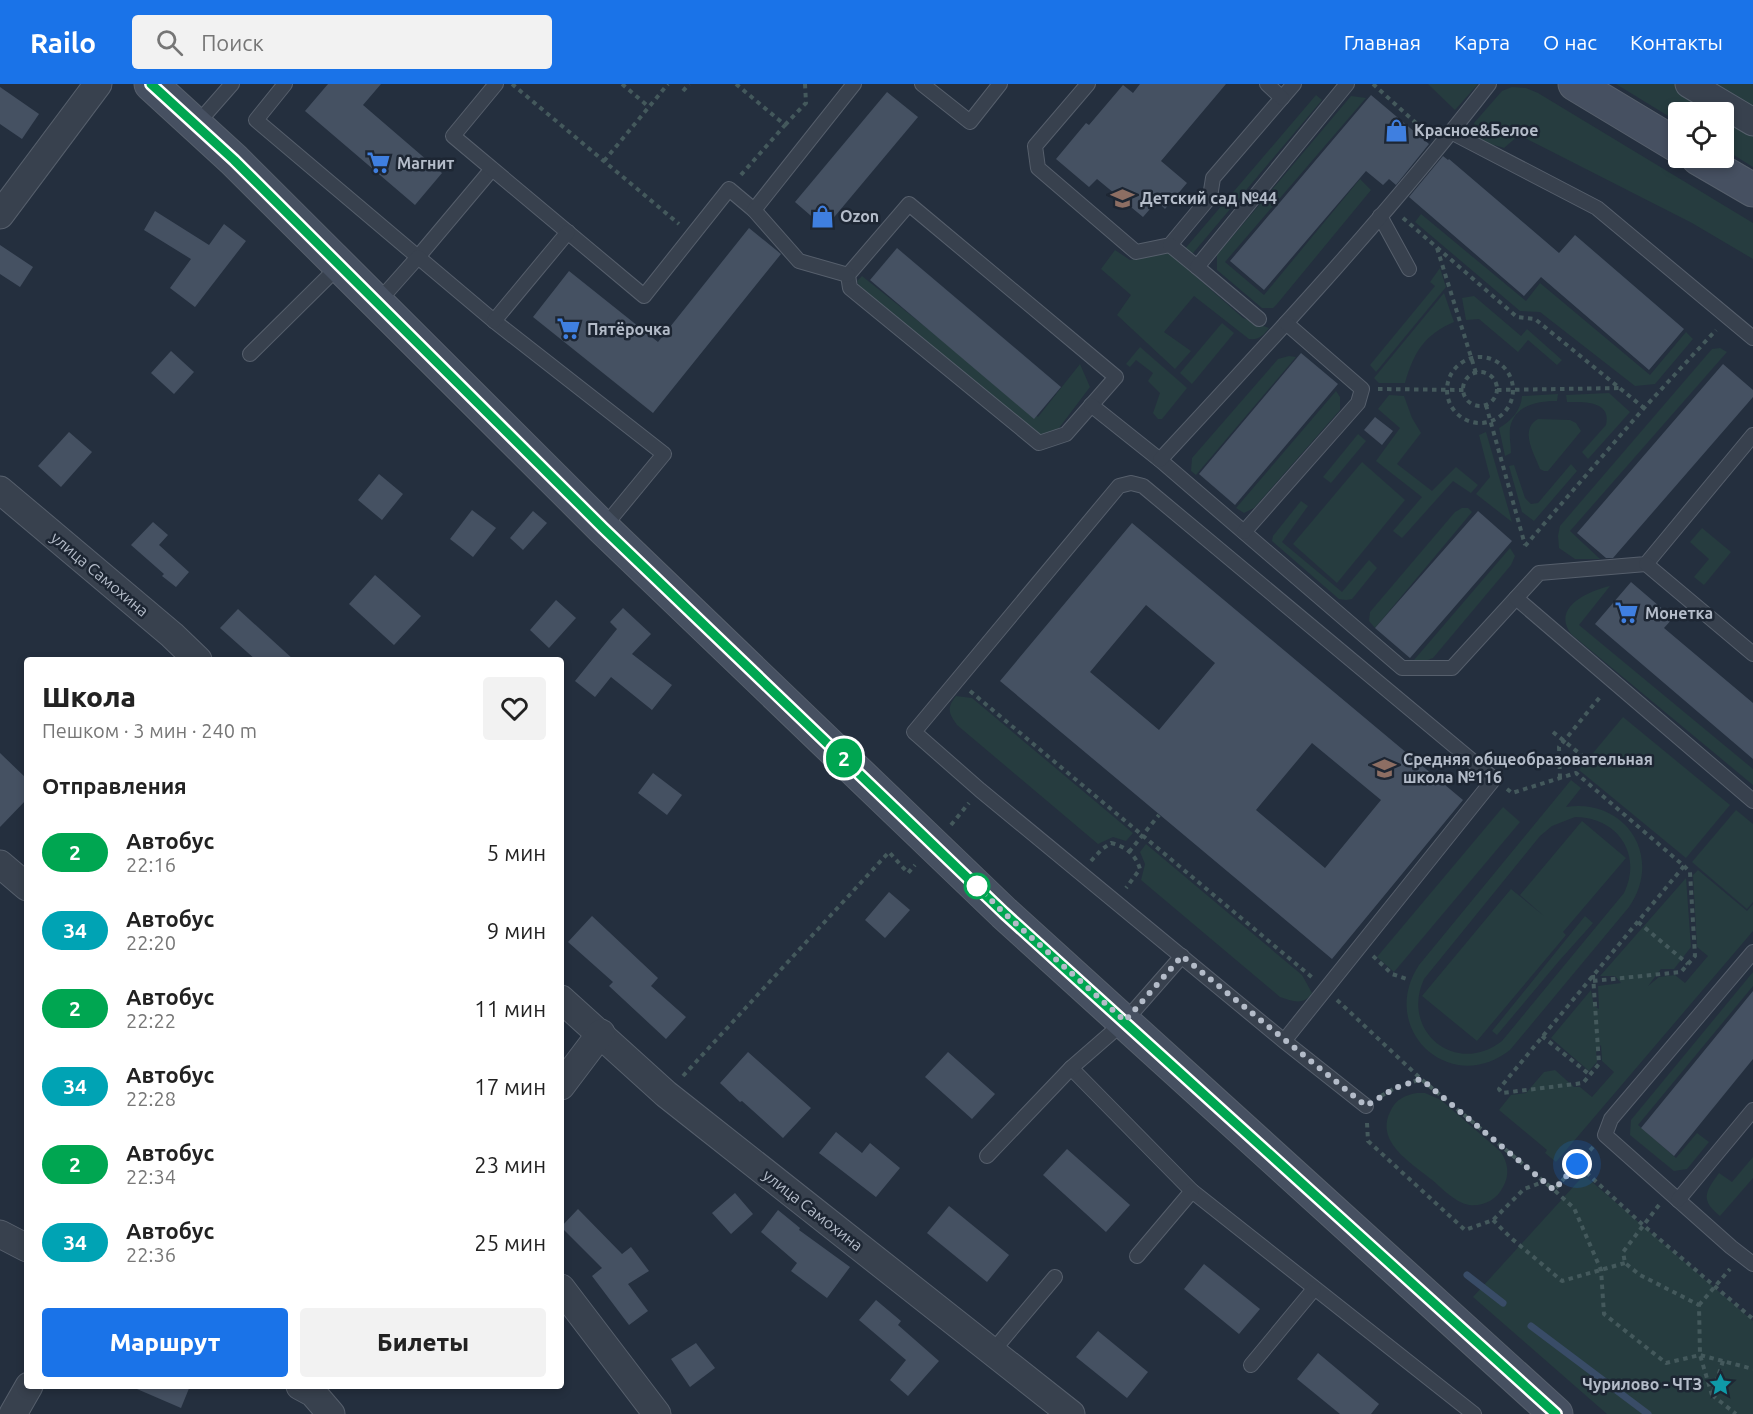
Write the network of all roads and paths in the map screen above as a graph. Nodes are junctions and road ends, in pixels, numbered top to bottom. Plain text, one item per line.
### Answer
1 (98, 84) edge
2 (151, 84) edge
3 (232, 84) edge
4 (285, 84) edge
5 (496, 84) edge
6 (512, 84) edge
7 (622, 84) edge
8 (669, 84) edge
9 (689, 84) edge
10 (736, 84) edge
11 (805, 84) edge
12 (854, 84) edge
13 (922, 84) edge
14 (1000, 84) edge
15 (1088, 84) edge
16 (1267, 84) edge
17 (1294, 84) edge
18 (1347, 84) edge
19 (1373, 84) edge
20 (1489, 84) edge
21 (1575, 84) edge
22 (1689, 84) edge
23 (683, 91) dead end
24 (1721, 92) edge
25 (1282, 98) junction
26 (649, 107) junction
27 (1753, 122) edge
28 (196, 125) junction
29 (785, 125) junction
30 (1451, 132) junction
31 (1431, 138) dead end
32 (1668, 140) edge
33 (604, 161) junction
34 (1715, 168) edge
35 (492, 169) junction
36 (729, 189) junction
37 (1753, 190) edge
38 (754, 210) junction
39 (1384, 211) junction
40 (0, 215) edge
41 (568, 232) junction
42 (692, 235) junction
43 (1170, 245) junction
44 (1436, 246) junction
45 (418, 257) junction
46 (340, 265) junction
47 (1197, 267) junction
48 (1410, 269) dead end
49 (848, 274) junction
50 (378, 302) junction
51 (1729, 316) junction
52 (1260, 319) dead end
53 (494, 321) junction
54 (1286, 323) junction
55 (1753, 338) edge
56 (250, 354) dead end
57 (1472, 359) junction
58 (1476, 374) junction
59 (1622, 388) junction
60 (1362, 389) junction
61 (1447, 390) junction
62 (1464, 390) junction
63 (1497, 390) junction
64 (1513, 390) junction
65 (1091, 405) junction
66 (1486, 405) junction
67 (1644, 408) junction
68 (1490, 422) junction
69 (1753, 435) edge
70 (1160, 460) junction
71 (0, 490) edge
72 (603, 528) junction
73 (1244, 532) junction
74 (1646, 564) junction
75 (1516, 598) junction
76 (1753, 654) edge
77 (195, 657) edge
78 (958, 681) junction
79 (1600, 697) dead end
80 (1553, 732) dead end
81 (1564, 741) junction
82 (1585, 758) dead end
83 (1560, 778) junction
84 (1494, 779) junction
85 (980, 790) junction
86 (1753, 801) edge
87 (1160, 814) dead end
88 (949, 828) dead end
89 (1142, 835) junction
90 (1102, 849) dead end
91 (1129, 852) junction
92 (921, 859) dead end
93 (0, 864) edge
94 (1684, 866) junction
95 (1134, 879) dead end
96 (24, 884) edge
97 (1638, 922) junction
98 (1361, 946) junction
99 (1753, 952) edge
100 (1182, 956) junction
101 (1688, 964) junction
102 (1593, 978) junction
103 (1407, 979) dead end
104 (1326, 989) junction
105 (564, 1002) edge
106 (1125, 1021) junction
107 (601, 1033) junction
108 (1542, 1036) junction
109 (1284, 1041) junction
110 (1071, 1068) junction
111 (1590, 1075) junction
112 (1421, 1079) junction
113 (564, 1082) edge
114 (666, 1094) junction
115 (1366, 1106) junction
116 (1753, 1110) edge
117 (1605, 1135) junction
118 (987, 1156) dead end
119 (1577, 1164) junction
120 (1544, 1181) junction
121 (1554, 1190) junction
122 (1192, 1191) junction
123 (1674, 1196) junction
124 (1493, 1220) junction
125 (1643, 1225) junction
126 (0, 1234) edge
127 (24, 1246) edge
128 (1737, 1247) junction
129 (1137, 1256) dead end
130 (1625, 1263) junction
131 (1753, 1264) edge
132 (1601, 1270) junction
133 (1055, 1277) dead end
134 (1715, 1287) junction
135 (1314, 1289) junction
136 (564, 1292) edge
137 (1700, 1305) junction
138 (1753, 1320) edge
139 (992, 1352) junction
140 (1700, 1355) junction
141 (1724, 1361) junction
142 (1251, 1365) dead end
143 (1753, 1369) edge
144 (27, 1389) edge
145 (315, 1389) edge
146 (1712, 1395) junction
147 (1544, 1410) edge
148 (13, 1414) edge
149 (331, 1414) edge
150 (657, 1414) edge
151 (1071, 1414) edge
152 (1474, 1414) edge
153 (1736, 1414) edge

1 - 40 street
2 - 28 street
3 - 28 lane
4 - 45 lane
5 - 35 lane
6 - 33 path
7 - 26 path
8 - 26 path
9 - 23 path
10 - 29 path
11 - 29 path
12 - 38 lane
13 - 14 lane
15 - 43 lane
16 - 25 lane
17 - 25 lane
18 - 47 lane
19 - 31 path
20 - 30 lane
21 - 32 street
22 - 24 street
24 - 27 street
25 - 43 lane
26 - 33 path
28 - 46 street
29 - 36 path
30 - 39 lane
30 - 51 lane
33 - 42 path
34 - 37 street
35 - 41 lane
35 - 45 lane
36 - 38 lane
36 - 42 lane
38 - 49 lane
39 - 44 path
39 - 48 lane
39 - 54 lane
41 - 42 lane
41 - 53 lane
43 - 47 lane
44 - 57 path
44 - 59 path
45 - 50 lane
45 - 53 lane
46 - 50 street
46 - 56 lane
47 - 52 lane
49 - 65 lane
49 - 65 lane
50 - 72 street
51 - 55 lane
51 - 67 path
53 - 72 lane
54 - 60 lane
54 - 70 lane
57 - 58 path
57 - 61 path
57 - 64 path
58 - 62 path
58 - 63 path
59 - 64 path
59 - 67 path
60 - 61 path
60 - 73 lane
61 - 62 path
61 - 68 path
62 - 66 path
63 - 64 path
63 - 66 path
64 - 68 path
65 - 70 lane
66 - 68 path
67 - 68 path
69 - 74 lane
70 - 73 lane
71 - 77 street, улица Самохина
72 - 106 street
73 - 75 lane
74 - 75 lane
74 - 76 lane
75 - 86 lane
78 - 84 lane
78 - 85 lane
78 - 89 path
79 - 81 path
80 - 81 path
81 - 82 path
81 - 83 path
83 - 84 path
83 - 94 path
84 - 98 lane
85 - 88 path
85 - 100 lane
87 - 89 path
89 - 91 path
89 - 104 path
90 - 91 path
91 - 95 path
92 - 114 path
93 - 96 street
94 - 97 path
94 - 101 path
97 - 101 path
97 - 102 path
98 - 103 path
98 - 104 lane
99 - 117 lane
100 - 106 lane
100 - 109 lane
101 - 102 path
102 - 108 path
102 - 111 path
104 - 109 lane
104 - 112 path
105 - 107 street, улица Самохина
106 - 110 lane
106 - 147 street
107 - 113 street
107 - 114 street, улица Самохина
108 - 111 path
108 - 111 path
109 - 115 lane
110 - 118 lane
110 - 122 lane
112 - 115 path
112 - 120 path
114 - 139 street, улица Самохина
115 - 124 path
116 - 123 lane
117 - 119 path
117 - 123 lane
119 - 121 path
119 - 125 path
120 - 121 path
120 - 124 path
121 - 132 path
122 - 129 lane
122 - 135 lane
123 - 125 path
123 - 128 lane
124 - 132 path
125 - 130 path
125 - 134 path
126 - 127 street
128 - 131 lane
128 - 134 path
130 - 132 path
130 - 137 path
132 - 140 path
133 - 139 lane
134 - 137 path
134 - 138 path
135 - 142 lane
135 - 152 lane
136 - 150 street
137 - 140 path
139 - 151 street, улица Самохина
140 - 141 path
140 - 146 path
141 - 143 path
141 - 146 path
144 - 148 street
145 - 149 street
146 - 153 path

